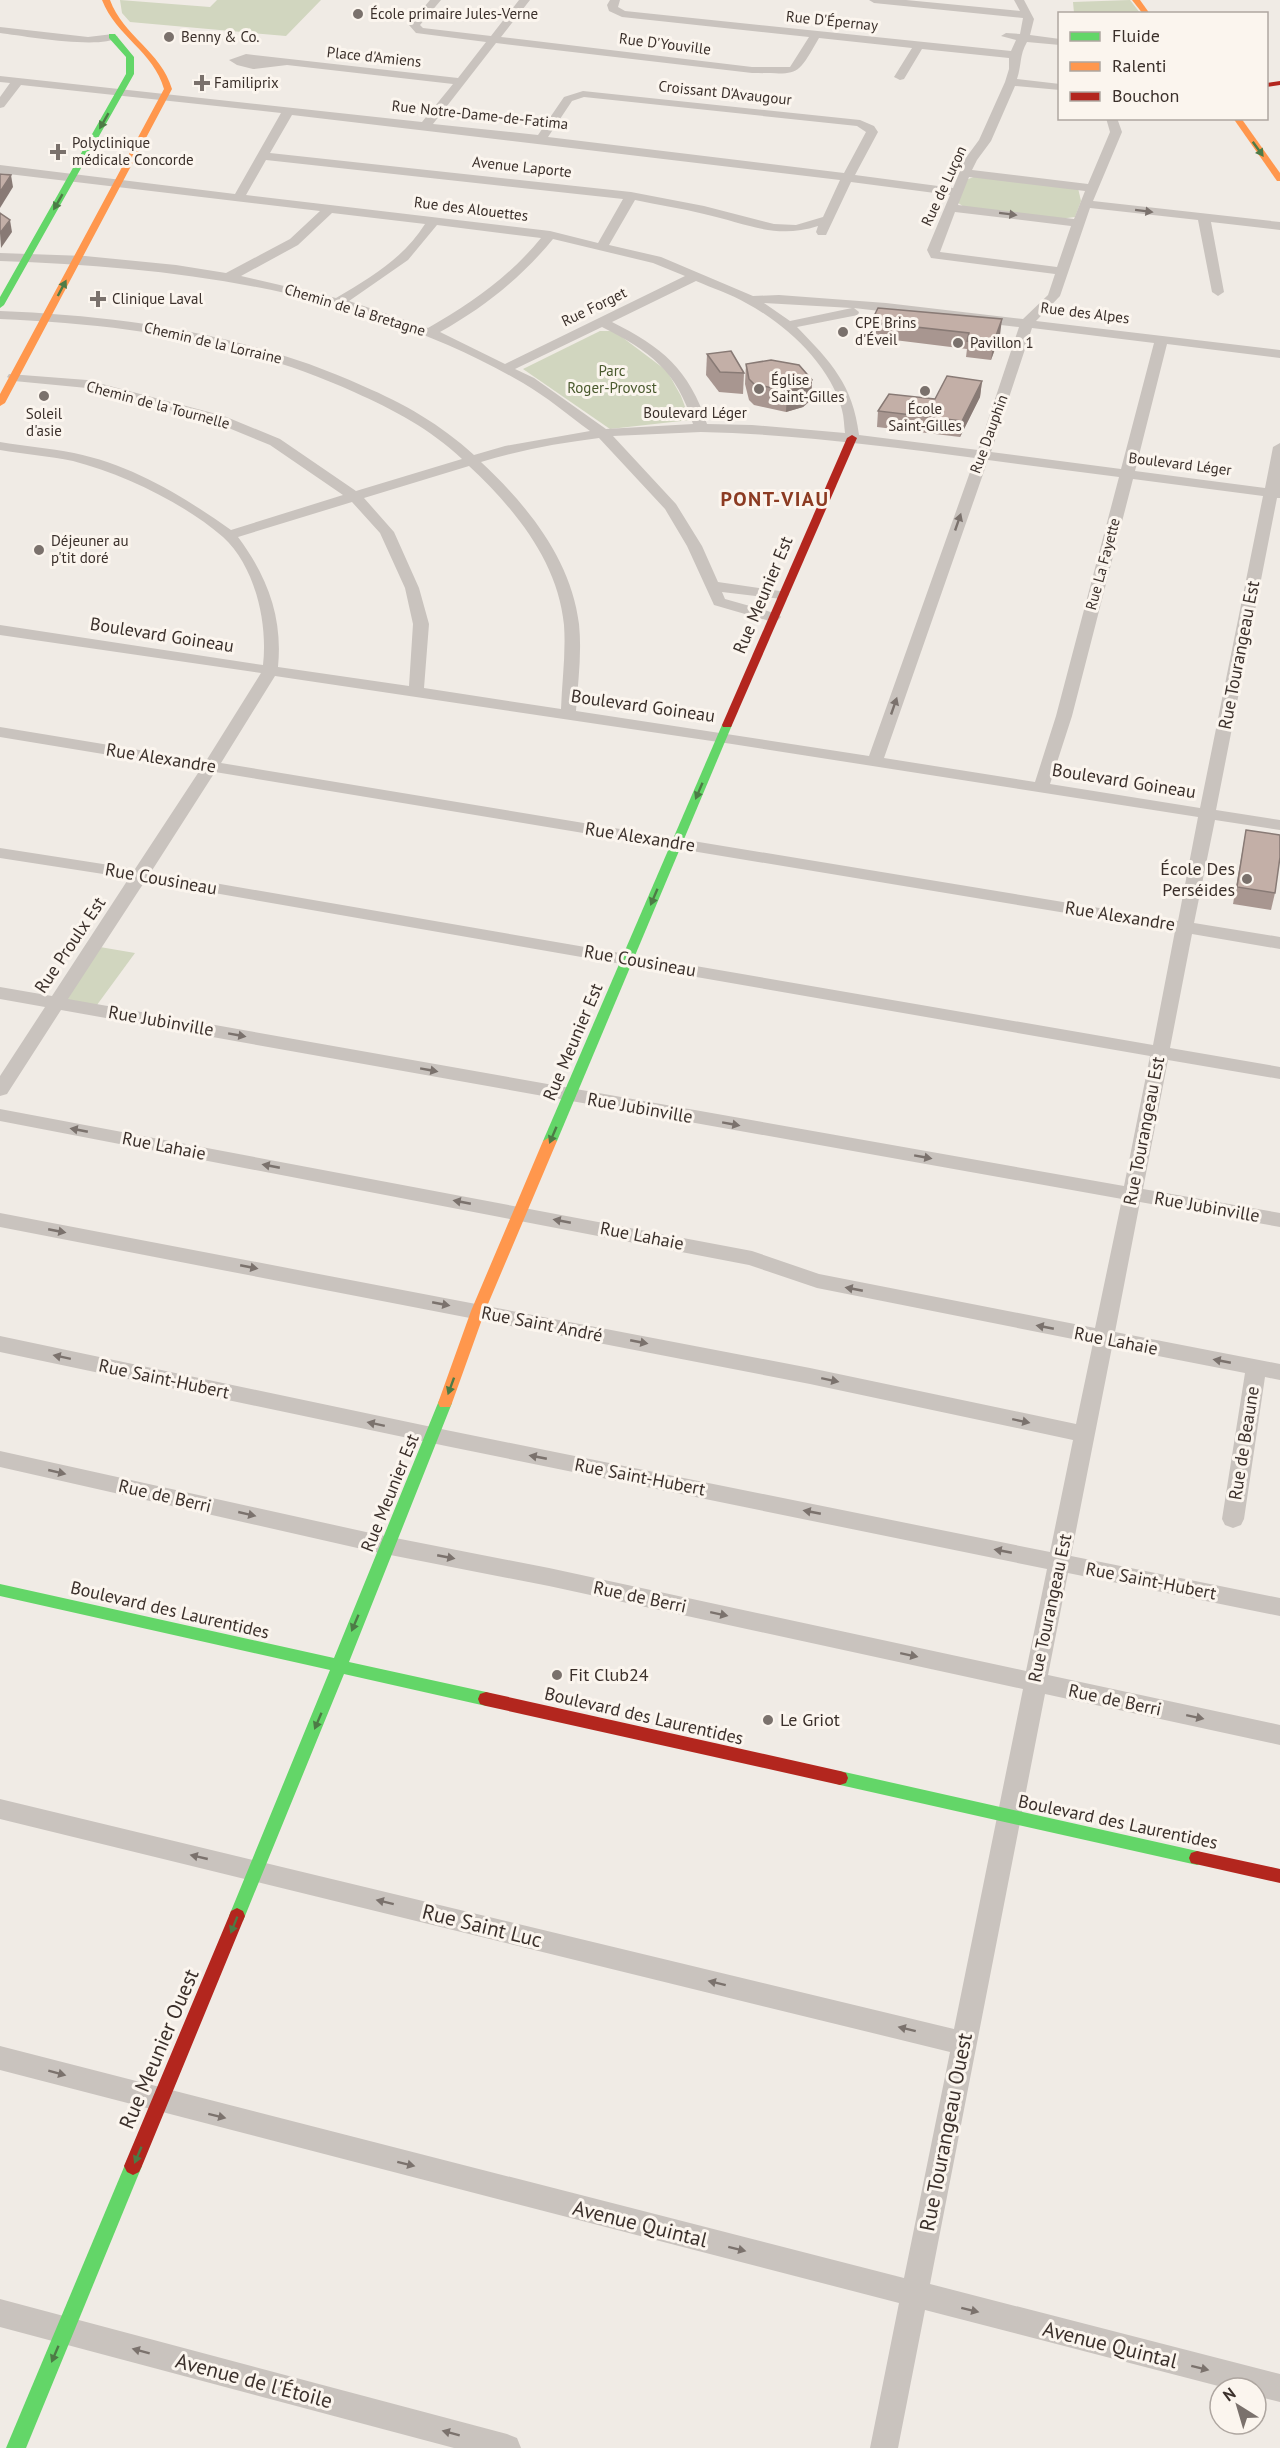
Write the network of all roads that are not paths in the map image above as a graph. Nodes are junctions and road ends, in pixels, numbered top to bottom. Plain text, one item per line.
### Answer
1 (106, 0) edge
2 (436, 0) edge
3 (525, 0) edge
4 (874, 0) edge
5 (1019, 0) edge
6 (1136, 0) edge
7 (614, 5) edge
8 (1145, 12) edge
9 (1025, 15) junction
10 (102, 26) dead end
11 (0, 30) edge
12 (1008, 33) junction
13 (816, 34) junction
14 (1025, 35) junction
15 (1058, 35) edge
16 (113, 37) junction
17 (492, 40) junction
18 (1058, 42) edge
19 (919, 45) junction
20 (998, 54) junction
21 (1014, 55) junction
22 (285, 62) dead end
23 (900, 77) dead end
24 (0, 79) edge
25 (18, 81) junction
26 (459, 81) junction
27 (1011, 82) junction
28 (1058, 87) edge
29 (121, 92) junction
30 (164, 98) junction
31 (0, 105) edge
32 (288, 111) junction
33 (1112, 120) edge
34 (1238, 120) edge
35 (425, 126) junction
36 (541, 139) junction
37 (263, 156) junction
38 (0, 169) edge
39 (965, 173) junction
40 (72, 178) junction
41 (847, 178) junction
42 (1280, 178) edge
43 (118, 184) junction
44 (1091, 188) junction
45 (956, 192) junction
46 (631, 196) junction
47 (238, 198) junction
48 (1086, 204) junction
49 (950, 208) junction
50 (329, 209) junction
51 (1204, 218) junction
52 (433, 221) junction
53 (1078, 223) junction
54 (1280, 226) edge
55 (550, 235) junction
56 (603, 245) junction
57 (0, 257) edge
58 (27, 258) junction
59 (76, 260) junction
60 (1063, 271) junction
61 (696, 276) junction
62 (229, 277) junction
63 (1218, 292) dead end
64 (751, 300) junction
65 (338, 302) junction
66 (0, 305) edge
67 (886, 307) junction
68 (0, 315) edge
69 (47, 316) junction
70 (602, 322) junction
71 (1027, 323) junction
72 (788, 325) junction
73 (431, 333) junction
74 (1162, 339) junction
75 (1280, 354) edge
76 (507, 369) junction
77 (14, 377) junction
78 (0, 403) edge
79 (701, 428) junction
80 (601, 434) junction
81 (852, 438) junction
82 (0, 446) edge
83 (1280, 447) edge
84 (982, 454) junction
85 (471, 460) junction
86 (1126, 474) junction
87 (1275, 493) edge
88 (354, 496) junction
89 (229, 535) junction
90 (713, 586) junction
91 (782, 595) junction
92 (773, 617) junction
93 (0, 630) edge
94 (270, 671) junction
95 (416, 692) junction
96 (568, 715) junction
97 (0, 732) edge
98 (722, 738) junction
99 (875, 761) junction
100 (212, 766) junction
101 (1041, 788) junction
102 (1207, 813) junction
103 (1280, 825) edge
104 (677, 843) junction
105 (0, 853) edge
106 (140, 875) junction
107 (1184, 927) junction
108 (1280, 943) edge
109 (628, 959) junction
110 (0, 993) edge
111 (56, 1002) junction
112 (1160, 1053) junction
113 (1280, 1073) edge
114 (0, 1090) edge
115 (570, 1096) junction
116 (0, 1115) edge
117 (1131, 1194) junction
118 (520, 1213) junction
119 (0, 1220) edge
120 (1280, 1220) edge
121 (478, 1311) junction
122 (1102, 1339) junction
123 (0, 1344) edge
124 (1256, 1367) junction
125 (1280, 1372) edge
126 (1084, 1434) junction
127 (433, 1436) junction
128 (0, 1460) edge
129 (1233, 1519) dead end
130 (388, 1545) junction
131 (1060, 1563) junction
132 (0, 1590) edge
133 (1280, 1607) edge
134 (339, 1666) junction
135 (1035, 1682) junction
136 (1280, 1735) edge
137 (0, 1809) edge
138 (1009, 1816) junction
139 (256, 1870) junction
140 (1280, 1876) edge
141 (963, 2043) junction
142 (0, 2058) edge
143 (160, 2101) junction
144 (914, 2295) junction
145 (0, 2313) edge
146 (65, 2331) junction
147 (1280, 2388) edge
148 (16, 2448) edge
149 (507, 2448) edge
150 (884, 2448) edge

1 - 30 street
2 - 17 street, Rue D'Youville
3 - 17 street
4 - 9 street
5 - 9 street
6 - 8 street
7 - 13 street, Rue D'Épernay
9 - 12 street
9 - 14 street
10 - 16 street
11 - 16 street
12 - 14 street
12 - 20 street
13 - 17 street, Rue D'Youville
13 - 19 street, Rue D'Épernay
14 - 15 street
14 - 18 street
14 - 21 street, Rue de Luçon
16 - 29 street
17 - 26 street
19 - 20 street, Rue D'Épernay
19 - 23 street
20 - 21 street, Rue D'Épernay
21 - 27 street, Rue de Luçon
22 - 26 street, Place d'Amiens
24 - 25 street, Rue Notre-Dame-de-Fatima
25 - 29 street, Rue Notre-Dame-de-Fatima
25 - 31 street
26 - 35 street
27 - 28 street
27 - 39 street, Rue de Luçon
29 - 30 street, Rue Notre-Dame-de-Fatima
29 -> 40 street
30 - 32 street, Rue Notre-Dame-de-Fatima
30 - 43 street
32 - 35 street, Rue Notre-Dame-de-Fatima
32 - 37 street
33 - 44 street, Rue Dauphin
34 -> 42 street
35 - 36 street, Rue Notre-Dame-de-Fatima
36 - 41 street, Rue Notre-Dame-de-Fatima
36 - 41 street, Croissant D'Avaugour
37 - 46 street, Avenue Laporte
37 - 47 street
38 - 40 street, Rue des Alouettes
39 - 44 street
39 - 45 street, Rue de Luçon
40 - 43 street, Rue des Alouettes
40 -> 58 street
41 - 45 street, Rue Notre-Dame-de-Fatima
41 - 46 street, Avenue Laporte
43 - 47 street, Rue des Alouettes
43 - 59 street
44 - 48 street, Rue Dauphin
45 - 49 street, Rue de Luçon
46 - 56 street
47 - 50 street, Rue des Alouettes
48 -> 51 street
48 - 53 street, Rue Dauphin
49 -> 53 street
49 - 60 street, Rue de Luçon
50 - 52 street, Rue des Alouettes
50 - 62 street
51 - 54 street
51 - 63 street
52 - 55 street, Rue des Alouettes
52 - 65 street
53 - 60 street, Rue Dauphin
55 - 56 street, Rue des Alouettes
55 - 73 street
56 - 61 street, Rue des Alouettes
57 - 58 street, Chemin de la Bretagne
58 - 59 street, Chemin de la Bretagne
58 - 66 street
59 - 62 street, Chemin de la Bretagne
69 -> 59 street
60 - 71 street, Rue Dauphin
61 - 64 street, Rue des Alouettes
61 - 70 street, Rue Forget
62 - 65 street, Chemin de la Bretagne
64 - 67 street, Rue des Alpes
64 - 72 street, Rue des Alouettes
65 - 73 street, Chemin de la Bretagne
67 - 71 street, Rue des Alpes
67 - 72 street, Rue des Alpes
68 - 69 street, Chemin de la Lorraine
69 - 77 street
69 - 85 street, Chemin de la Lorraine
70 - 76 street, Rue Forget
70 - 79 street
71 - 74 street, Rue des Alpes
71 - 84 street, Rue Dauphin
72 - 81 street, Rue des Alouettes
73 - 76 street, Chemin de la Bretagne
74 - 75 street, Rue des Alpes
74 - 86 street, Rue La Fayette
76 - 80 street, Chemin de la Bretagne
77 - 78 street
77 - 88 street, Chemin de la Tournelle
79 - 80 street, Boulevard Léger
79 - 81 street, Boulevard Léger
80 - 85 street, Boulevard Léger
80 - 90 street, Chemin de la Bretagne
81 - 84 street, Boulevard Léger
81 - 91 street, Rue Meunier Est
82 - 89 street
83 - 87 street, Rue Tourangeau Est
84 - 86 street, Boulevard Léger
99 -> 84 street, Rue Dauphin
85 - 88 street, Boulevard Léger
85 - 96 street, Chemin de la Lorraine
86 - 87 street, Boulevard Léger
86 - 101 street, Rue La Fayette
87 - 102 street, Rue Tourangeau Est
88 - 89 street, Boulevard Léger
88 - 95 street, Chemin de la Tournelle
89 - 94 street
90 - 91 street
90 - 92 street, Chemin de la Bretagne
91 - 92 street, Rue Meunier Est
92 - 98 street, Rue Meunier Est
93 - 94 street, Boulevard Goineau
94 - 95 street, Boulevard Goineau
94 - 100 street, Rue Proulx Est
95 - 96 street, Boulevard Goineau
96 - 98 street, Boulevard Goineau
97 - 100 street, Rue Alexandre
98 - 99 street, Boulevard Goineau
98 -> 104 street, Rue Meunier Est
99 - 101 street, Boulevard Goineau
100 - 104 street, Rue Alexandre
100 - 106 street, Rue Proulx Est
101 - 102 street, Boulevard Goineau
102 - 103 street, Boulevard Goineau
102 - 107 street, Rue Tourangeau Est
104 - 107 street, Rue Alexandre
104 -> 109 street, Rue Meunier Est
105 - 106 street, Rue Cousineau
106 - 109 street, Rue Cousineau
106 - 111 street, Rue Proulx Est
107 - 108 street, Rue Alexandre
107 - 112 street, Rue Tourangeau Est
109 - 112 street, Rue Cousineau
109 - 115 street, Rue Meunier Est
110 - 111 street, Rue Jubinville
111 - 114 street, Rue Proulx Est
111 -> 115 street, Rue Jubinville
112 - 113 street, Rue Cousineau
112 - 117 street, Rue Tourangeau Est
115 -> 117 street, Rue Jubinville
115 -> 118 street, Rue Meunier Est
118 -> 116 street, Rue Lahaie
117 - 120 street, Rue Jubinville
117 - 122 street, Rue Tourangeau Est
118 - 121 street, Rue Meunier Est
122 -> 118 street, Rue Lahaie
119 -> 121 street, Rue Saint André
121 -> 126 street, Rue Saint André
121 -> 127 street, Rue Meunier Est
124 -> 122 street, Rue Lahaie
122 - 126 street, Rue Tourangeau Est
127 -> 123 street, Rue Saint-Hubert
124 - 125 street, Rue Lahaie
124 - 129 street, Rue de Beaune
126 - 131 street, Rue Tourangeau Est
127 - 130 street, Rue Meunier Est
131 -> 127 street, Rue Saint-Hubert
128 -> 130 street, Rue de Berri
130 -> 134 street, Rue Meunier Est
130 -> 135 street, Rue de Berri
131 - 133 street, Rue Saint-Hubert
131 - 135 street, Rue Tourangeau Est
132 - 134 street, Boulevard des Laurentides
134 - 138 street, Boulevard des Laurentides
134 -> 139 street, Rue Meunier Ouest
135 -> 136 street, Rue de Berri
135 - 138 street, Rue Tourangeau Est
139 -> 137 street, Rue Saint Luc
138 - 140 street, Boulevard des Laurentides
138 - 141 street, Rue Tourangeau Ouest
141 -> 139 street, Rue Saint Luc
139 -> 143 street, Rue Meunier Ouest
141 - 144 street, Rue Tourangeau Ouest
142 -> 143 street, Avenue Quintal
143 -> 144 street, Avenue Quintal
143 -> 146 street, Rue Meunier Ouest
144 -> 147 street, Avenue Quintal
144 - 150 street, Rue Tourangeau Ouest
145 - 146 street, Avenue de l'Étoile
146 -> 148 street, Rue Meunier Ouest
149 -> 146 street, Avenue de l'Étoile

